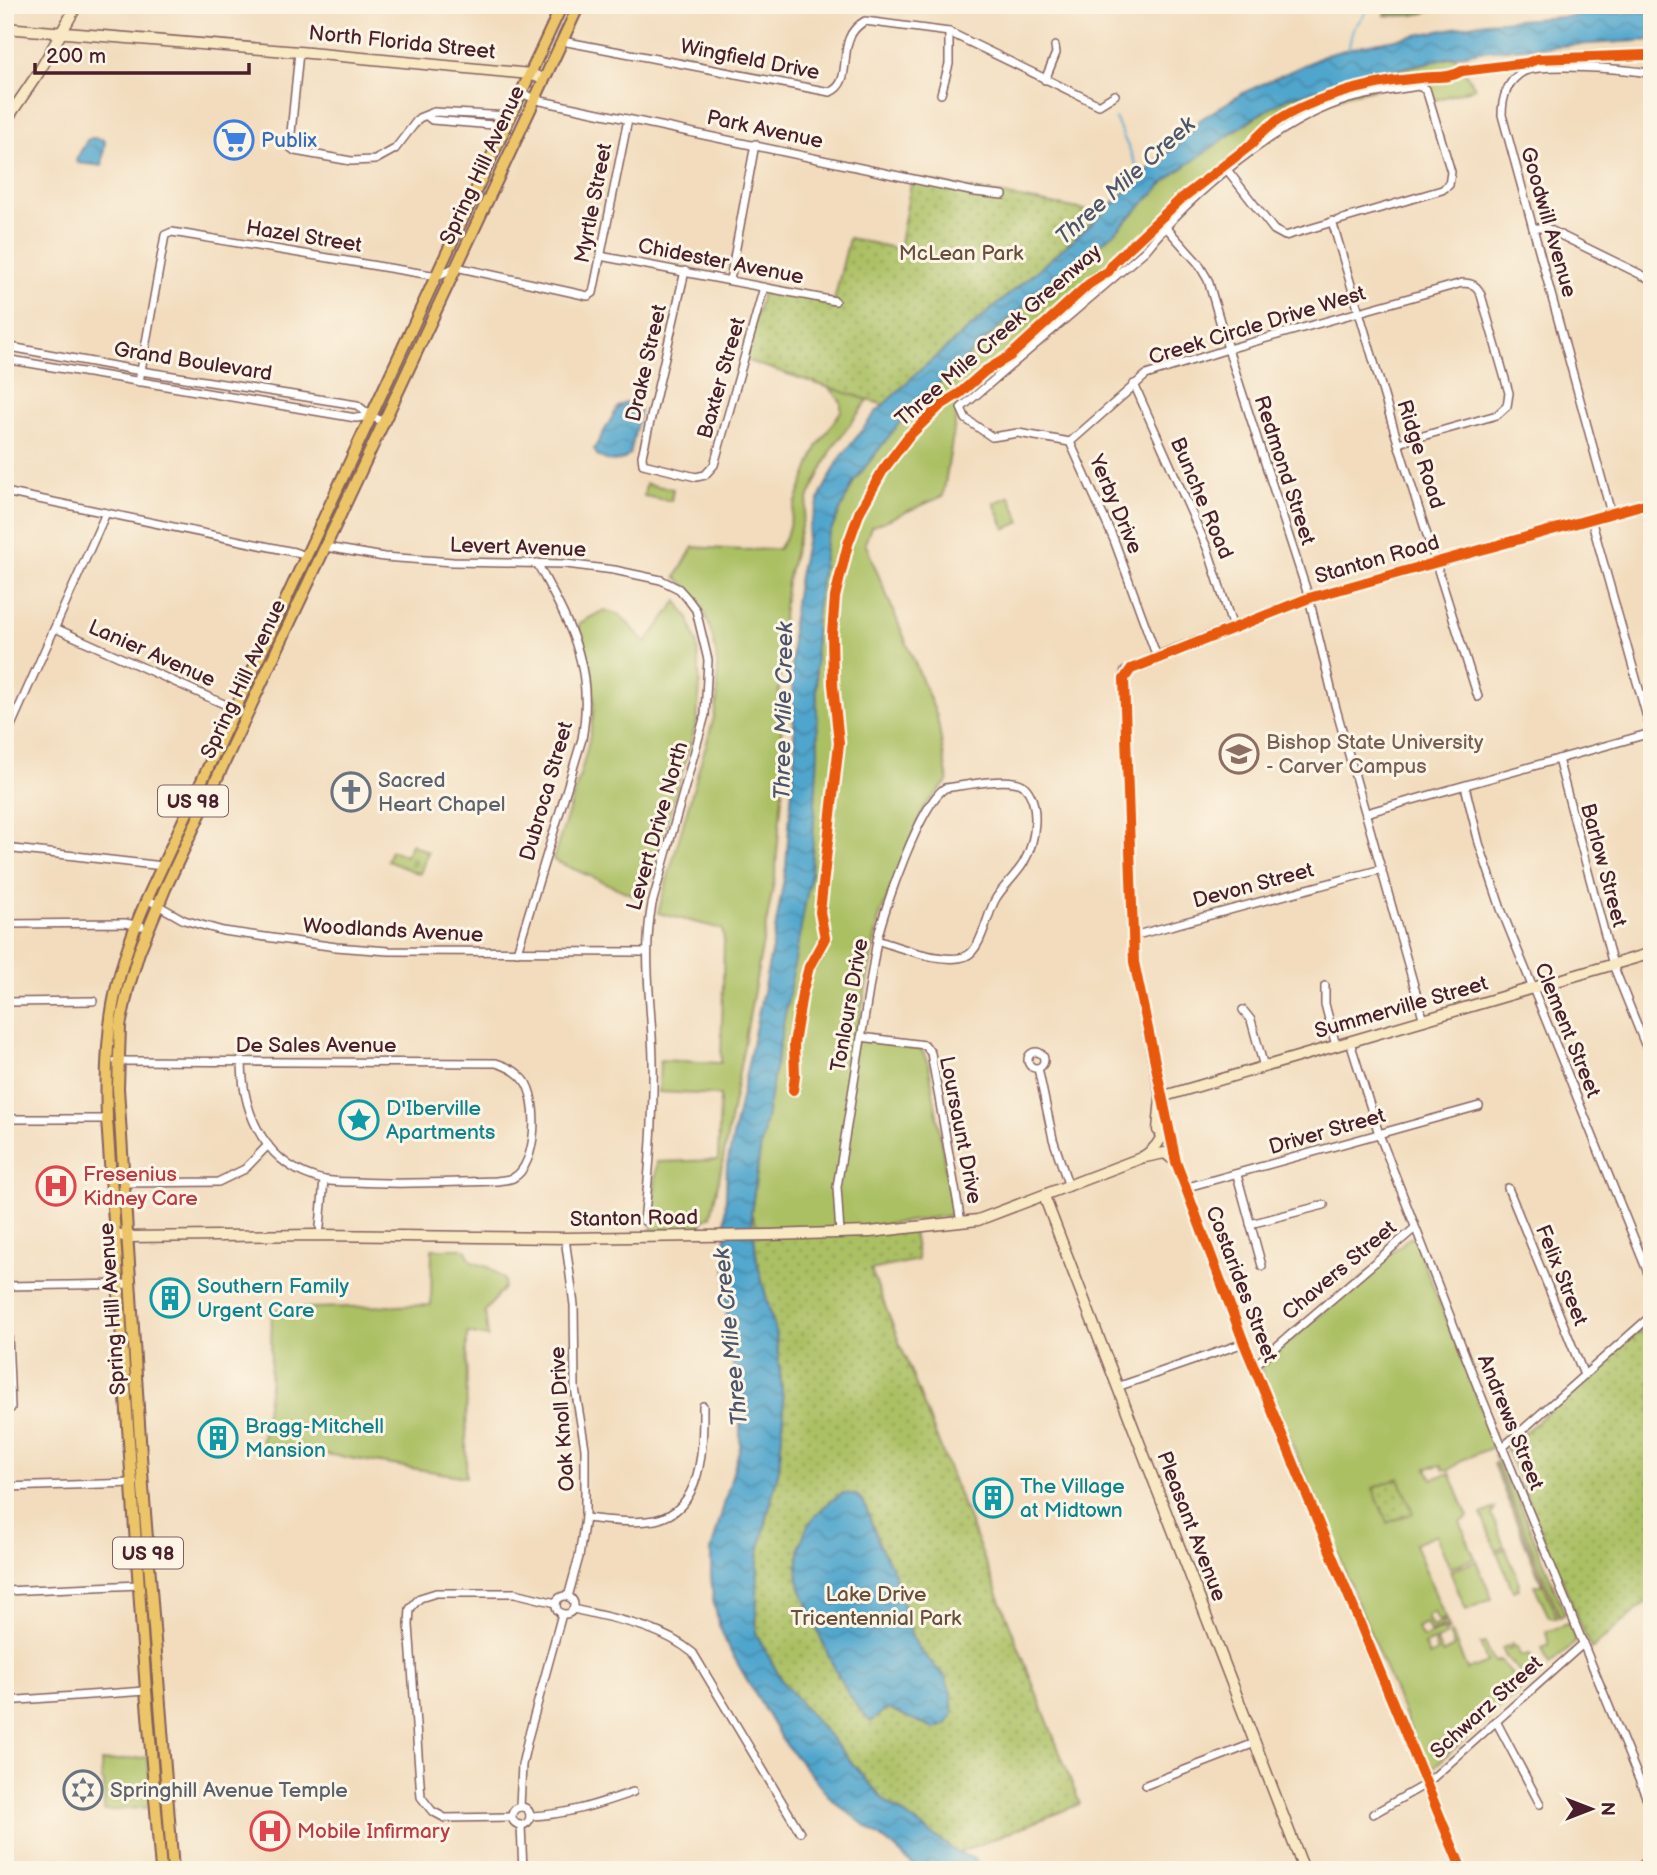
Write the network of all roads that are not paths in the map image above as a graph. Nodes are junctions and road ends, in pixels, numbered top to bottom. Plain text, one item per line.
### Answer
1 (77, 5) edge
2 (562, 5) edge
3 (579, 5) edge
4 (5, 28) edge
5 (63, 32) junction
6 (949, 32) junction
7 (562, 41) junction
8 (1055, 46) dead end
9 (299, 52) junction
10 (530, 74) junction
11 (1652, 74) edge
12 (544, 79) junction
13 (1045, 80) junction
14 (521, 93) junction
15 (941, 94) dead end
16 (1115, 95) dead end
17 (534, 99) junction
18 (628, 119) junction
19 (508, 121) junction
20 (5, 122) edge
21 (755, 144) junction
22 (1228, 171) junction
23 (1003, 195) dead end
24 (1332, 221) junction
25 (1165, 226) junction
26 (1533, 228) junction
27 (600, 256) junction
28 (456, 267) junction
29 (685, 271) junction
30 (437, 276) junction
31 (730, 279) junction
32 (1652, 280) edge
33 (764, 287) junction
34 (835, 302) dead end
35 (1360, 312) junction
36 (5, 346) edge
37 (1228, 349) junction
38 (5, 359) edge
39 (141, 371) junction
40 (139, 382) junction
41 (1134, 384) junction
42 (371, 416) junction
43 (384, 422) junction
44 (1070, 442) junction
45 (1398, 443) junction
46 (705, 475) joint
47 (5, 492) edge
48 (1652, 502) edge
49 (106, 513) junction
50 (1611, 513) junction
51 (1591, 519) junction
52 (326, 547) junction
53 (306, 556) junction
54 (1437, 562) junction
55 (537, 563) junction
56 (1309, 598) junction
57 (696, 610) joint
58 (55, 628) junction
59 (1233, 628) junction
60 (1157, 657) junction
61 (1124, 679) joint
62 (1478, 696) dead end
63 (235, 709) junction
64 (9, 723) edge
65 (1651, 734) edge
66 (5, 739) edge
67 (1558, 759) junction
68 (201, 783) junction
69 (1465, 786) junction
70 (213, 788) junction
71 (1366, 813) junction
72 (5, 848) edge
73 (163, 866) junction
74 (1382, 869) junction
75 (147, 899) junction
76 (159, 905) junction
77 (5, 924) edge
78 (136, 924) junction
79 (148, 929) junction
80 (1133, 936) junction
81 (877, 940) junction
82 (646, 951) junction
83 (517, 952) junction
84 (1652, 953) edge
85 (1613, 965) junction
86 (1325, 986) dead end
87 (1532, 988) junction
88 (93, 1001) dead end
89 (5, 1002) edge
90 (1243, 1010) dead end
91 (1424, 1021) junction
92 (862, 1037) junction
93 (1350, 1042) junction
94 (1336, 1046) junction
95 (1652, 1056) edge
96 (106, 1061) junction
97 (118, 1061) junction
98 (242, 1063) junction
99 (1264, 1067) junction
100 (1038, 1068) dead end
101 (1161, 1097) junction
102 (1479, 1106) dead end
103 (1167, 1114) junction
104 (5, 1119) edge
105 (107, 1119) junction
106 (1379, 1134) junction
107 (268, 1146) junction
108 (1141, 1157) junction
109 (1176, 1162) junction
110 (1237, 1175) junction
111 (324, 1180) junction
112 (123, 1183) junction
113 (1069, 1187) junction
114 (1184, 1188) junction
115 (1508, 1188) dead end
116 (1044, 1196) junction
117 (1324, 1205) dead end
118 (644, 1221) dead end
119 (961, 1222) junction
120 (1250, 1224) junction
121 (320, 1227) dead end
122 (1415, 1228) junction
123 (114, 1233) junction
124 (840, 1234) junction
125 (127, 1237) junction
126 (565, 1238) junction
127 (1262, 1266) dead end
128 (1652, 1283) edge
129 (130, 1284) junction
130 (6, 1286) edge
131 (118, 1286) junction
132 (1652, 1315) edge
133 (1244, 1343) junction
134 (1254, 1366) junction
135 (1584, 1375) junction
136 (1117, 1387) junction
137 (703, 1406) dead end
138 (11, 1408) dead end
139 (1502, 1448) junction
140 (137, 1483) junction
141 (5, 1487) edge
142 (585, 1518) junction
143 (139, 1585) junction
144 (5, 1591) edge
145 (568, 1597) junction
146 (556, 1603) junction
147 (573, 1609) junction
148 (562, 1614) junction
149 (1584, 1643) junction
150 (146, 1691) junction
151 (5, 1701) edge
152 (1496, 1721) junction
153 (1255, 1744) junction
154 (1146, 1784) dead end
155 (1426, 1784) junction
156 (633, 1792) dead end
157 (1540, 1804) dead end
158 (520, 1807) junction
159 (1652, 1811) edge
160 (1373, 1814) dead end
161 (530, 1816) junction
162 (511, 1817) junction
163 (521, 1826) junction
164 (800, 1832) dead end
165 (1652, 1857) edge
166 (161, 1870) edge
167 (173, 1870) edge
168 (523, 1870) edge
169 (1304, 1870) edge
170 (1462, 1870) edge
171 (1636, 1870) edge

1 - 5 street
2 - 10 main road, Spring Hill Avenue / US 98
3 - 7 main road, Spring Hill Avenue / US 98
4 - 5 street, North Florida Street
5 - 9 street, North Florida Street
5 - 20 street
6 - 7 street, Wingfield Drive
6 - 13 street, Wingfield Drive
6 - 15 street
7 - 12 main road, Spring Hill Avenue / US 98
8 - 13 street
9 - 10 street, North Florida Street
9 - 19 street
10 - 12 street, North Florida Street
10 - 14 main road, Spring Hill Avenue / US 98
11 - 26 street, Goodwill Avenue
12 - 17 main road, Spring Hill Avenue / US 98
13 - 16 street, Wingfield Drive
14 - 17 street, Park Avenue
14 - 19 main road, Spring Hill Avenue / US 98
17 - 18 street, Park Avenue
17 - 28 main road, Spring Hill Avenue / US 98
18 - 21 street, Park Avenue
18 - 27 street, Myrtle Street
19 - 30 main road, Spring Hill Avenue / US 98
21 - 23 street, Park Avenue
21 - 31 street
22 - 24 street
22 - 24 street
22 - 25 street
24 - 35 street, Ridge Road
25 - 37 street, Redmond Street
25 - 44 street, Yerby Drive
26 - 32 street
26 - 50 street, Goodwill Avenue
27 - 28 street, Myrtle Street
27 - 29 street, Chidester Avenue
28 - 30 street
28 - 43 main road, Spring Hill Avenue / US 98
29 - 31 street, Chidester Avenue
29 - 46 street, Drake Street
30 - 39 street, Hazel Street
30 - 42 main road, Spring Hill Avenue / US 98
31 - 33 street, Chidester Avenue
33 - 34 street, Chidester Avenue
33 - 46 street, Baxter Street
35 - 37 street, Creek Circle Drive West
35 - 45 street, Ridge Road
35 - 45 street, Creek Circle Drive West
36 - 39 street, Grand Boulevard
37 - 41 street, Creek Circle Drive West
37 - 56 street, Redmond Street
38 - 40 street, Grand Boulevard
39 - 40 street
39 - 42 street, Grand Boulevard
40 - 42 street, Grand Boulevard
41 - 44 street, Creek Circle Drive West
41 - 59 street, Bunche Road
42 - 43 street, Grand Boulevard
42 - 53 main road, Spring Hill Avenue / US 98
43 - 52 main road, Spring Hill Avenue / US 98
44 - 60 street, Yerby Drive
45 - 54 street, Ridge Road
47 - 49 street
48 - 50 street, Stanton Road
49 - 53 street
49 - 58 street
50 - 51 street, Stanton Road
51 - 54 street, Stanton Road
51 - 65 street
52 - 55 street, Levert Avenue
52 - 70 main road, Spring Hill Avenue / US 98
53 - 63 main road, Spring Hill Avenue / US 98
54 - 56 street, Stanton Road
54 - 62 street, Ridge Road
55 - 57 street, Levert Avenue
55 - 83 street, Dubroca Street
56 - 59 street, Stanton Road
56 - 71 street, Redmond Street
57 - 82 street, Levert Drive North
58 - 63 street, Lanier Avenue
58 - 64 street
59 - 60 street, Stanton Road
60 - 61 street, Stanton Road
61 - 80 street, Costarides Street
63 - 68 main road, Spring Hill Avenue / US 98
64 - 66 street
65 - 67 street
67 - 69 street
67 - 85 street, Barlow Street
68 - 70 street
68 - 73 main road, Spring Hill Avenue / US 98
69 - 71 street
69 - 87 street, Clement Street
70 - 76 main road, Spring Hill Avenue / US 98
71 - 74 street, Redmond Street
72 - 73 street
73 - 75 main road, Spring Hill Avenue / US 98
74 - 80 street, Devon Street
74 - 91 street, Redmond Street
75 - 76 street, Woodlands Avenue
75 - 78 main road, Spring Hill Avenue / US 98
76 - 79 main road, Spring Hill Avenue / US 98
76 - 83 street, Woodlands Avenue
77 - 78 street
78 - 79 street
78 - 96 main road, Spring Hill Avenue / US 98
79 - 97 main road, Spring Hill Avenue / US 98
80 - 101 street, Costarides Street
81 - 81 street, Tonlours Drive
81 - 92 street, Tonlours Drive
82 - 83 street, Woodlands Avenue
82 - 118 street, Levert Drive North
84 - 85 street, Summerville Street
85 - 87 street, Summerville Street
85 - 95 street, Barlow Street
86 - 94 street
87 - 91 street, Summerville Street
87 - 128 street, Clement Street
88 - 89 street
90 - 99 street
91 - 93 street, Summerville Street
92 - 119 street, Loursaunt Drive
92 - 124 street, Tonlours Drive
93 - 94 street, Summerville Street
93 - 106 street, Andrews Street
94 - 99 street, Summerville Street
96 - 97 street, De Sales Avenue
96 - 105 main road, Spring Hill Avenue / US 98
97 - 98 street, De Sales Avenue
97 - 112 main road, Spring Hill Avenue / US 98
98 - 107 street
98 - 111 street, De Sales Avenue
99 - 101 street, Summerville Street
100 - 113 street
101 - 103 street, Costarides Street
101 - 108 street
102 - 106 street, Driver Street
103 - 108 street, Stanton Road
103 - 109 street, Costarides Street
104 - 105 street
105 - 123 main road, Spring Hill Avenue / US 98
106 - 110 street, Driver Street
106 - 122 street, Andrews Street
107 - 111 street
107 - 112 street
108 - 109 street, Stanton Road
108 - 113 street, Stanton Road
109 - 114 street, Costarides Street
110 - 114 street, Driver Street
110 - 120 street
111 - 121 street
112 - 125 main road, Spring Hill Avenue / US 98
113 - 116 street, Stanton Road
114 - 133 street, Costarides Street
115 - 135 street, Felix Street
116 - 119 street, Stanton Road
116 - 136 street, Pleasant Avenue
117 - 120 street
119 - 124 street, Stanton Road
120 - 127 street
122 - 134 street, Chavers Street
122 - 139 street, Andrews Street
123 - 125 street, Stanton Road
123 - 131 main road, Spring Hill Avenue / US 98
124 - 126 street, Stanton Road
125 - 126 street, Stanton Road
125 - 129 main road, Spring Hill Avenue / US 98
126 - 142 street, Oak Knoll Drive
129 - 131 street
129 - 140 main road, Spring Hill Avenue / US 98
130 - 131 street
130 - 138 street
131 - 140 main road, Spring Hill Avenue / US 98
132 - 135 street
133 - 134 street, Costarides Street
133 - 136 street
134 - 155 street, Costarides Street
135 - 139 street
136 - 153 street, Pleasant Avenue
137 - 142 street
139 - 149 street, Andrews Street
140 - 141 street
140 - 143 main road, Spring Hill Avenue / US 98
140 - 167 main road, Spring Hill Avenue / US 98
142 - 145 street, Oak Knoll Drive
143 - 144 street
143 - 150 main road, Spring Hill Avenue / US 98
145 - 146 street
145 - 147 street
146 - 148 street
146 - 162 street
147 - 148 street
147 - 164 street
148 - 158 street
149 - 152 street, Schwarz Street
149 - 159 street, Andrews Street
150 - 151 street
150 - 166 main road, Spring Hill Avenue / US 98
152 - 155 street, Schwarz Street
152 - 157 street
153 - 154 street
153 - 169 street, Pleasant Avenue
155 - 160 street, Schwarz Street
155 - 170 street, Costarides Street
156 - 161 street
158 - 161 street
158 - 162 street
161 - 163 street
162 - 163 street
163 - 168 street
165 - 171 street

